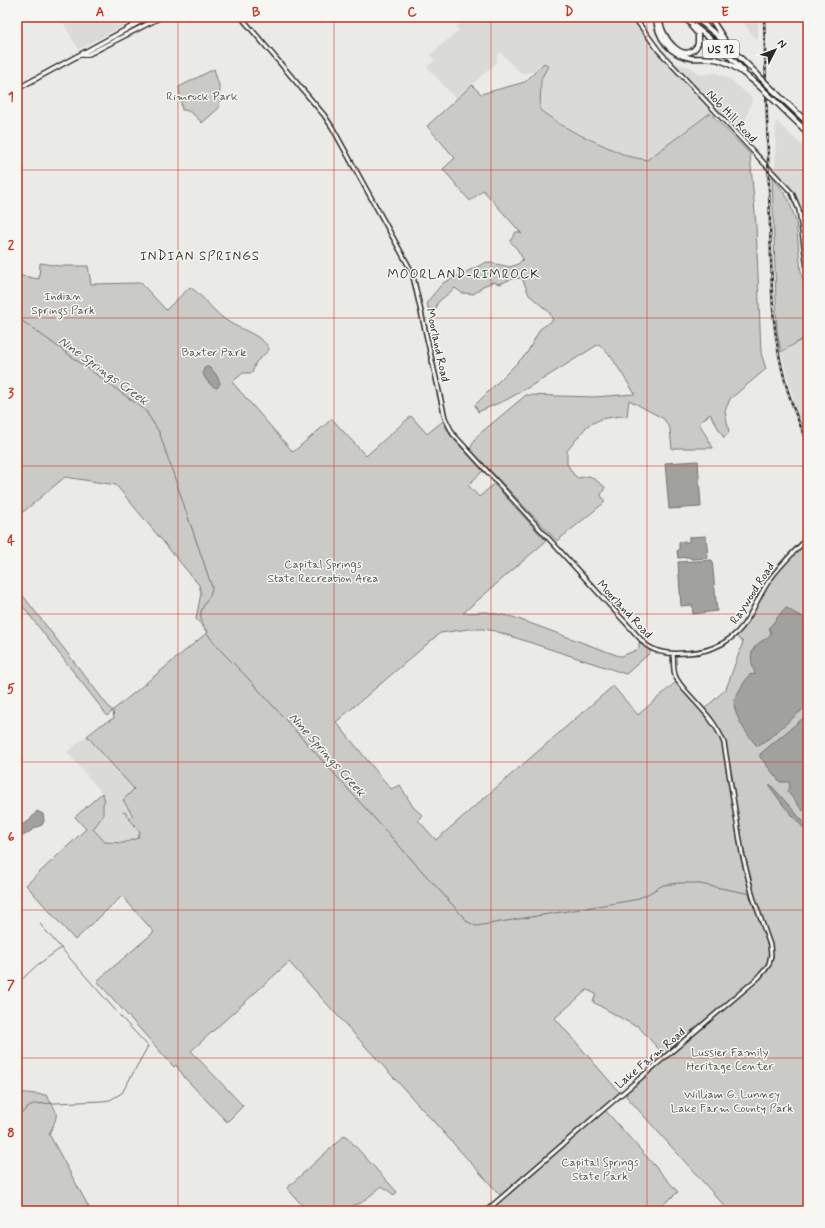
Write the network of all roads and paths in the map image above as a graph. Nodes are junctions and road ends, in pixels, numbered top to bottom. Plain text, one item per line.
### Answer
1 (149, 17) edge
2 (161, 17) edge
3 (241, 17) edge
4 (634, 17) edge
5 (656, 17) edge
6 (660, 17) edge
7 (683, 17) edge
8 (695, 17) edge
9 (710, 17) edge
10 (726, 43) junction
11 (80, 55) junction
12 (756, 83) junction
13 (17, 89) edge
14 (808, 123) edge
15 (808, 133) edge
16 (808, 275) edge
17 (808, 538) edge
18 (653, 650) joint
19 (673, 654) junction
20 (486, 1211) edge

1 - 11 main road
2 - 11 main road
3 - 18 street, Moorland Road
4 - 16 street, Nob Hill Road
5 - 12 highway
6 - 7 highway
7 - 12 highway, US 12
8 - 10 highway, US 12
9 - 10 highway
10 - 14 highway, US 12, bridge
11 - 13 main road
12 - 15 highway, US 12, bridge
17 - 19 street, Raywood Road
18 - 19 street, Raywood Road
19 - 20 street, Lake Farm Road

